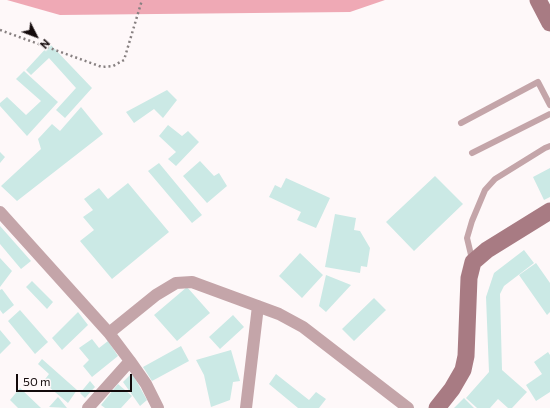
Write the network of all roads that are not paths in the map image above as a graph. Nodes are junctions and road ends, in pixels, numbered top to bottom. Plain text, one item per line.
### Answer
1 (550, 105) edge
2 (550, 114) edge
3 (461, 123) dead end
4 (550, 146) edge
5 (472, 154) dead end
6 (550, 211) edge
7 (0, 212) edge
8 (473, 262) junction
9 (258, 306) junction
10 (109, 333) junction
11 (130, 361) junction
12 (88, 408) edge
13 (158, 408) edge
14 (246, 408) edge
15 (408, 408) edge
16 (437, 408) edge

1 - 3 lane
2 - 5 lane
4 - 8 lane
6 - 8 main road
7 - 10 street
8 - 16 main road
9 - 10 street
9 - 14 street
9 - 15 street
10 - 11 street
11 - 12 street
11 - 13 street

